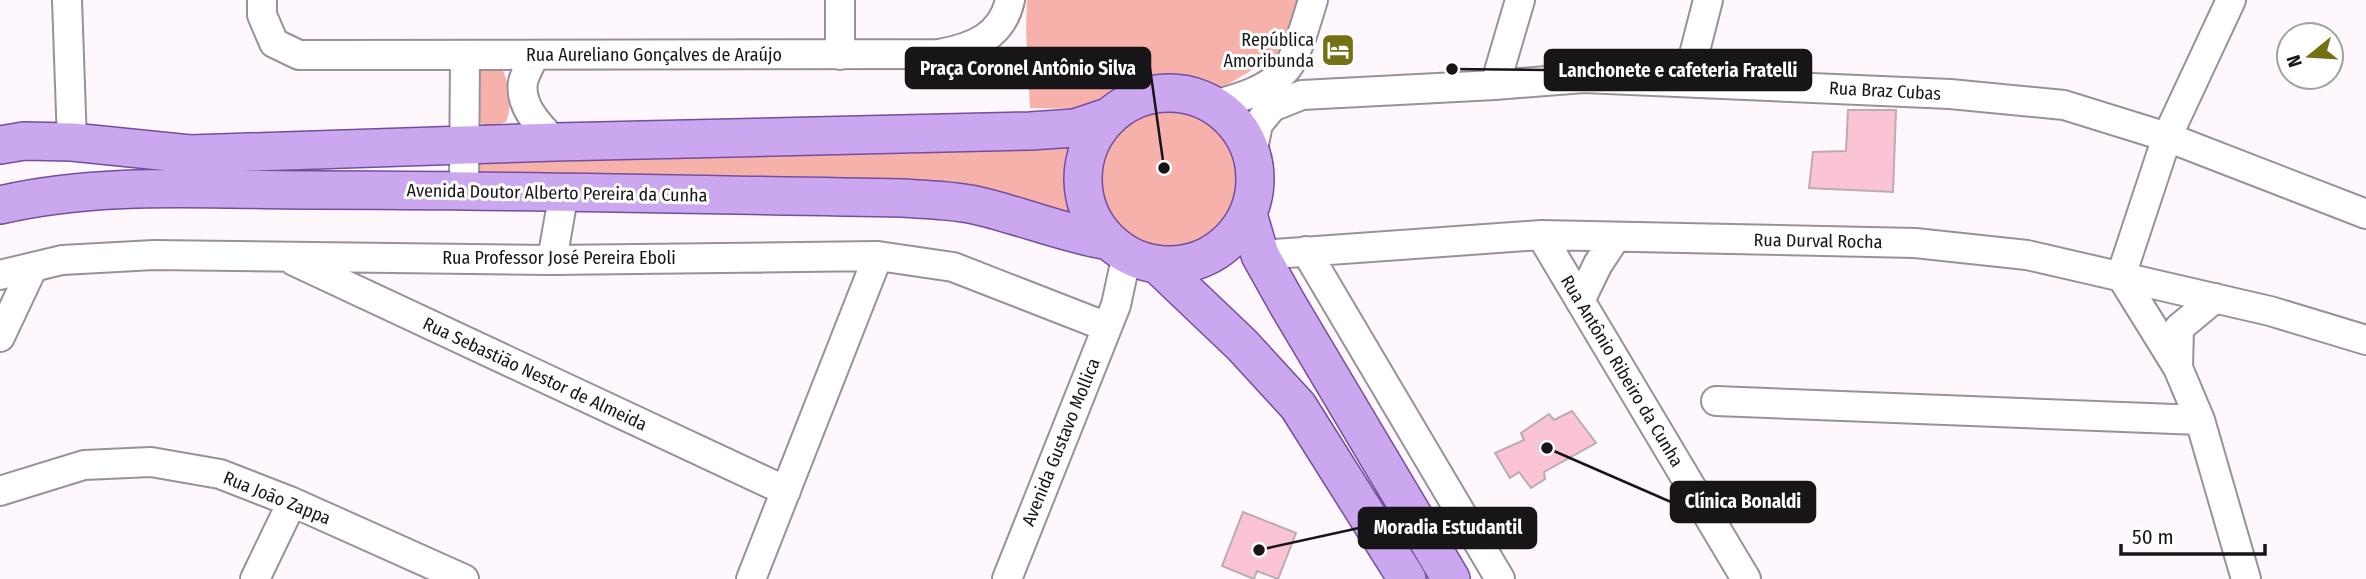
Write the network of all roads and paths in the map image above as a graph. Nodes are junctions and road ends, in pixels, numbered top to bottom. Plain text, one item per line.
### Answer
1 (67, 0) edge
2 (262, 0) edge
3 (840, 0) edge
4 (1010, 0) edge
5 (1313, 0) edge
6 (1520, 0) edge
7 (1708, 0) edge
8 (2231, 0) edge
9 (1295, 50) junction
10 (465, 55) junction
11 (534, 55) junction
12 (841, 55) junction
13 (1687, 82) junction
14 (1495, 85) junction
15 (1333, 94) junction
16 (1214, 105) junction
17 (1108, 117) junction
18 (2166, 138) junction
19 (72, 142) junction
20 (555, 142) junction
21 (0, 145) edge
22 (464, 145) junction
23 (1252, 154) junction
24 (464, 191) junction
25 (564, 192) junction
26 (0, 205) edge
27 (1248, 214) junction
28 (2366, 214) edge
29 (1541, 235) junction
30 (1616, 237) junction
31 (1306, 251) junction
32 (1260, 255) junction
33 (878, 256) junction
34 (1137, 256) junction
35 (284, 257) junction
36 (552, 260) junction
37 (33, 267) junction
38 (0, 275) edge
39 (2121, 276) junction
40 (2215, 298) junction
41 (1580, 300) junction
42 (1112, 316) junction
43 (0, 337) edge
44 (2366, 340) edge
45 (2178, 368) junction
46 (1716, 401) dead end
47 (2200, 420) junction
48 (0, 491) edge
49 (786, 491) junction
50 (292, 502) junction
51 (1401, 573) edge
52 (255, 579) edge
53 (464, 579) edge
54 (751, 579) edge
55 (1007, 579) edge
56 (1451, 579) edge
57 (1500, 579) edge
58 (1746, 579) edge
59 (2246, 579) edge

1 - 19 street
2 - 10 street, Rua Aureliano Gonçalves de Araújo
3 - 12 street
4 - 12 street, Rua Aureliano Gonçalves de Araújo
5 - 9 street
6 - 14 street
7 - 13 street
8 - 18 street
9 - 15 street
9 - 16 street
10 - 11 street, Rua Aureliano Gonçalves de Araújo
10 - 22 street
11 - 12 street, Rua Aureliano Gonçalves de Araújo
11 - 20 street
13 - 14 street, Rua Braz Cubas
13 - 18 street, Rua Braz Cubas
14 - 15 street, Rua Braz Cubas
15 - 23 street, Rua Braz Cubas
16 - 17 main road
16 - 23 main road
17 - 20 main road
17 - 34 main road
18 - 28 street, Rua Braz Cubas
18 - 39 street
19 - 21 main road
19 - 22 main road
20 - 22 main road
22 - 24 street
23 - 27 main road
24 - 25 main road, Avenida Doutor Alberto Pereira da Cunha
24 - 26 main road, Avenida Doutor Alberto Pereira da Cunha
25 - 34 main road, Avenida Doutor Alberto Pereira da Cunha
25 - 36 street
27 - 32 main road
27 - 34 main road
29 - 30 street, Rua Durval Rocha
29 - 31 street, Rua Durval Rocha
29 - 41 street, Rua Antônio Ribeiro da Cunha
30 - 39 street, Rua Durval Rocha
30 - 41 street
31 - 32 street, Rua Durval Rocha
31 - 57 street
32 - 56 main road
33 - 36 street, Rua Professor José Pereira Eboli
33 - 42 street, Rua Professor José Pereira Eboli
33 - 49 street
34 - 42 street, Avenida Gustavo Mollica
34 - 51 main road
35 - 36 street, Rua Professor José Pereira Eboli
35 - 37 street, Rua Professor José Pereira Eboli
35 - 49 street, Rua Sebastião Nestor de Almeida
37 - 38 street, Rua Professor José Pereira Eboli
37 - 43 street
39 - 40 street, Rua Durval Rocha
39 - 45 street
40 - 44 street, Rua Durval Rocha
40 - 45 street
41 - 58 street, Rua Antônio Ribeiro da Cunha
42 - 55 street, Avenida Gustavo Mollica
45 - 47 street
46 - 47 street
47 - 59 street
48 - 50 street, Rua João Zappa
49 - 54 street
50 - 52 street
50 - 53 street, Rua João Zappa

